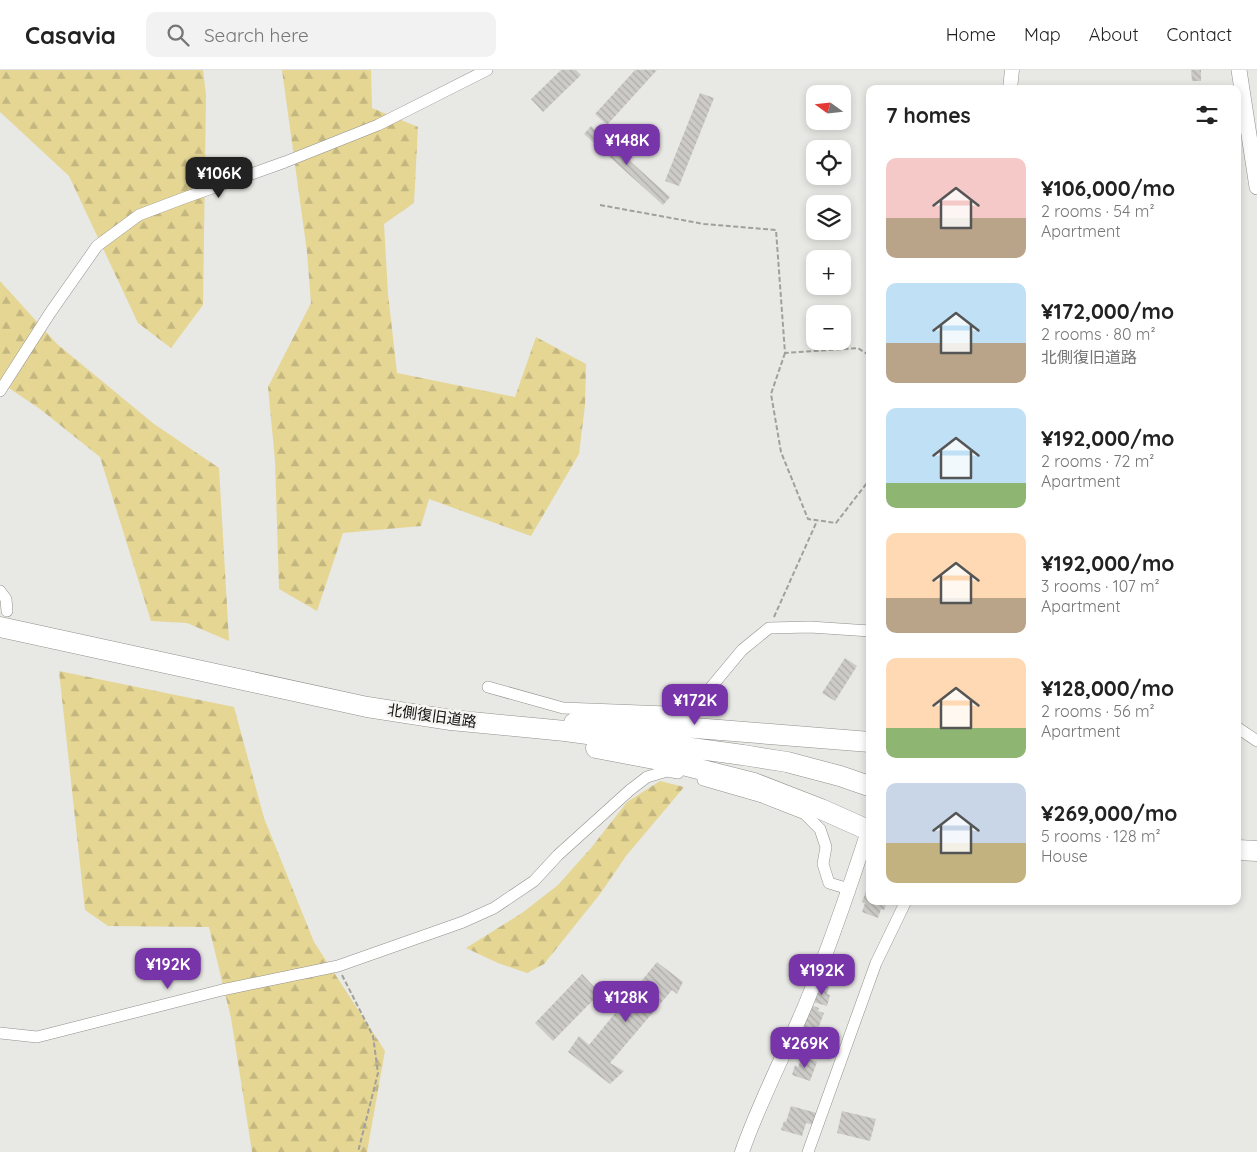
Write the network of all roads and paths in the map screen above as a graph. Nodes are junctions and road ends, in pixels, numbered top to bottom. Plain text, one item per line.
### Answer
1 (487, 70) edge
2 (1012, 70) edge
3 (1239, 70) edge
4 (1010, 85) edge
5 (1257, 187) edge
6 (600, 204) dead end
7 (785, 353) junction
8 (866, 353) edge
9 (0, 391) edge
10 (866, 484) edge
11 (817, 521) junction
12 (0, 590) edge
13 (4, 619) edge
14 (769, 628) junction
15 (866, 631) edge
16 (488, 687) dead end
17 (514, 726) junction
18 (1241, 730) edge
19 (1257, 741) edge
20 (866, 742) edge
21 (866, 785) dead end
22 (866, 826) edge
23 (866, 836) edge
24 (1241, 850) edge
25 (1257, 851) edge
26 (849, 889) junction
27 (904, 905) edge
28 (338, 966) junction
29 (0, 1033) edge
30 (358, 1152) edge
31 (742, 1152) edge
32 (808, 1152) edge

1 - 9 street
2 - 4 street
3 - 5 main road
6 - 7 path
7 - 8 path
7 - 11 path
10 - 11 path
11 - 14 path
12 - 13 street
13 - 17 highway, 北側復旧道路
14 - 15 street
14 - 16 street
17 - 20 highway
17 - 21 highway, 北側復旧道路
17 - 22 highway
18 - 19 street
23 - 26 street
24 - 25 highway
26 - 28 street
26 - 31 street
27 - 32 street
28 - 29 street
28 - 30 path

